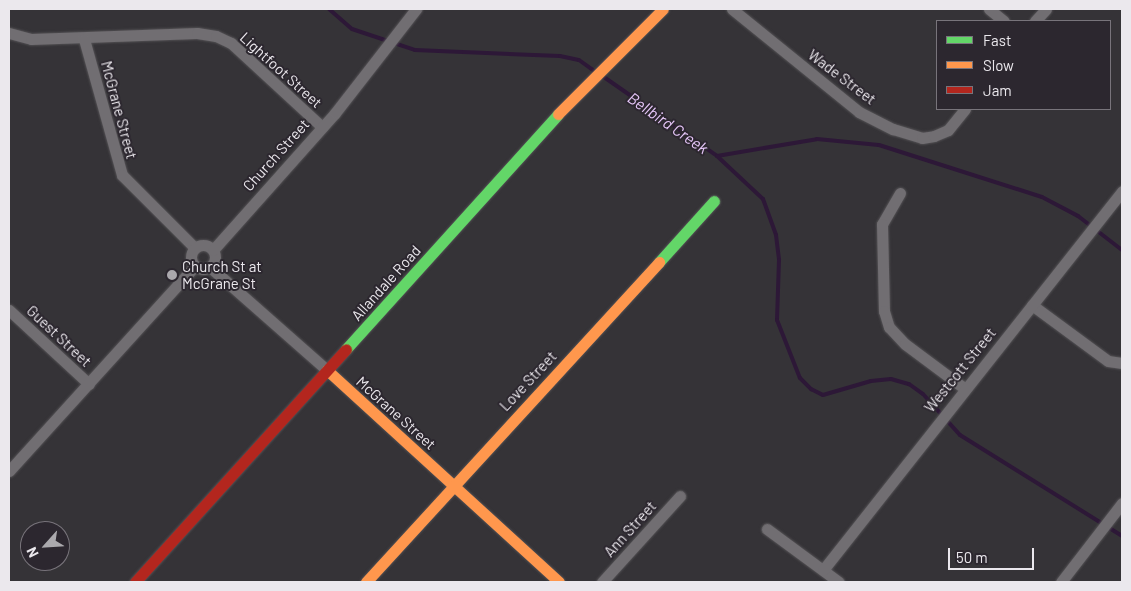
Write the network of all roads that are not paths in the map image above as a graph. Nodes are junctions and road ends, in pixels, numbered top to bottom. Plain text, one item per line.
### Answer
1 (416, 9) edge
2 (663, 9) edge
3 (732, 9) edge
4 (988, 9) edge
5 (1046, 9) edge
6 (1003, 20) edge
7 (1036, 20) edge
8 (9, 33) edge
9 (84, 39) junction
10 (964, 110) edge
11 (322, 127) junction
12 (1122, 191) edge
13 (900, 193) dead end
14 (714, 201) dead end
15 (196, 248) junction
16 (213, 250) junction
17 (196, 266) junction
18 (210, 267) junction
19 (1032, 305) junction
20 (9, 310) edge
21 (1122, 363) edge
22 (327, 370) junction
23 (89, 384) junction
24 (964, 388) junction
25 (9, 471) edge
26 (452, 485) junction
27 (680, 496) dead end
28 (1122, 503) edge
29 (767, 530) dead end
30 (824, 570) junction
31 (135, 582) edge
32 (366, 582) edge
33 (559, 582) edge
34 (602, 582) edge
35 (839, 582) edge
36 (1061, 582) edge

1 - 11 street, Church Street
2 - 22 street, Allandale Road
3 - 10 street, Wade Street
4 - 6 street
5 - 7 street
8 - 9 street, Lightfoot Street
9 - 11 street, Lightfoot Street
9 - 15 street, McGrane Street
11 - 16 street, Church Street
12 - 19 street, Westcott Street
13 - 24 street
14 - 26 street, Love Street
15 - 16 street
15 - 17 street
16 - 18 street
17 - 18 street
17 - 23 street
18 - 22 street, McGrane Street
19 - 21 street
19 - 24 street, Westcott Street
20 - 23 street, Guest Street
22 - 26 street, McGrane Street
22 - 31 street, Allandale Road
23 - 25 street
24 - 30 street, Westcott Street
26 - 32 street, Love Street
26 - 33 street, McGrane Street
27 - 34 street, Ann Street
28 - 36 street
29 - 30 street
30 - 35 street

